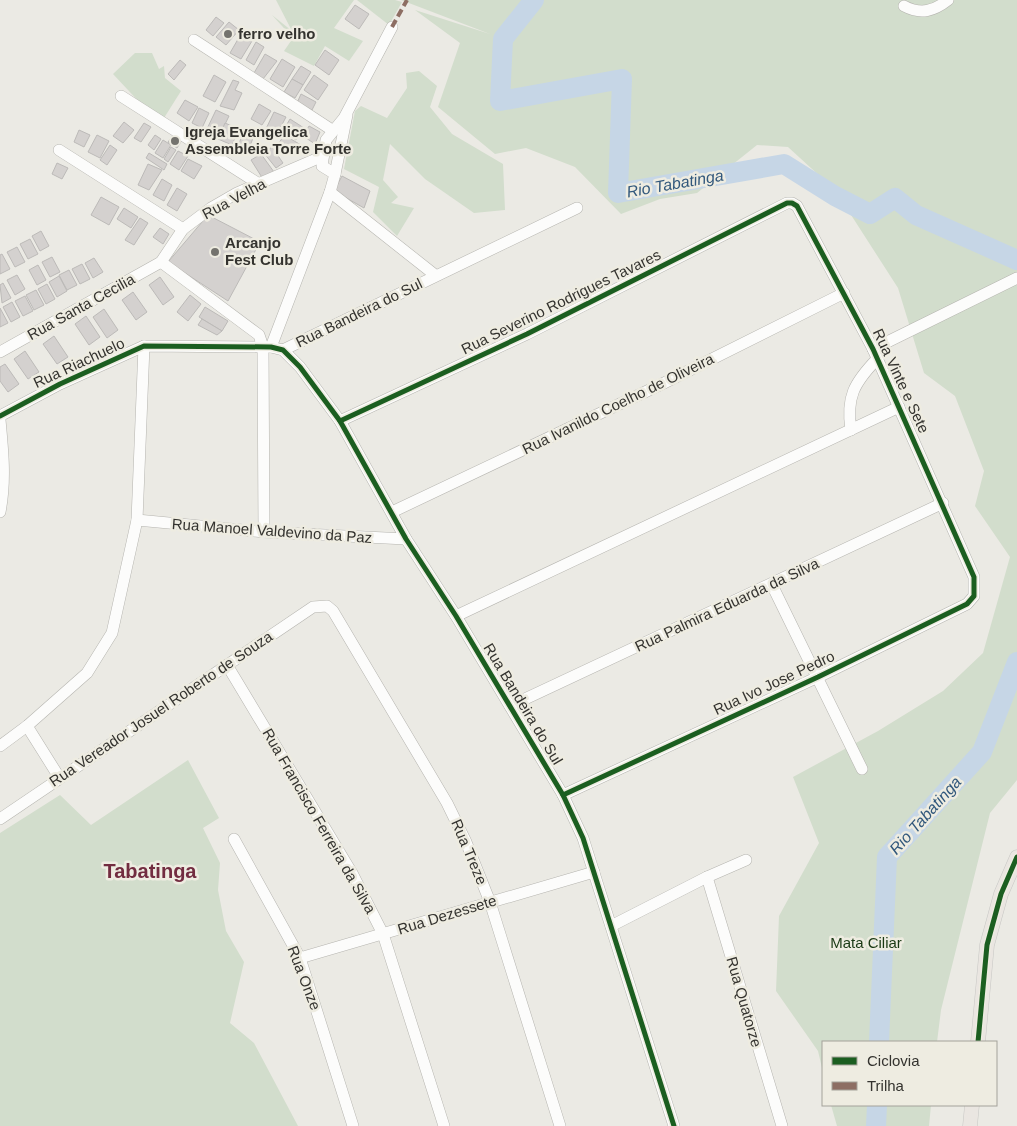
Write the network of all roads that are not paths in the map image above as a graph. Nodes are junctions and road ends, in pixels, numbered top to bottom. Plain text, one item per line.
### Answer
1 (948, 0) edge
2 (904, 6) dead end
3 (392, 27) dead end
4 (194, 40) dead end
5 (121, 96) dead end
6 (348, 111) junction
7 (332, 130) junction
8 (59, 150) dead end
9 (323, 156) junction
10 (335, 174) junction
11 (259, 184) junction
12 (330, 192) junction
13 (792, 203) joint
14 (577, 208) dead end
15 (183, 229) junction
16 (161, 262) junction
17 (435, 275) junction
18 (1017, 278) edge
19 (844, 293) junction
20 (144, 346) junction
21 (272, 348) junction
22 (0, 352) edge
23 (875, 354) junction
24 (899, 407) junction
25 (0, 416) edge
26 (0, 420) edge
27 (340, 421) junction
28 (851, 430) junction
29 (943, 503) junction
30 (0, 512) edge
31 (392, 512) junction
32 (137, 520) junction
33 (264, 532) junction
34 (406, 539) junction
35 (974, 577) joint
36 (772, 585) junction
37 (324, 605) joint
38 (456, 616) junction
39 (227, 665) junction
40 (818, 677) junction
41 (510, 706) junction
42 (27, 726) junction
43 (0, 746) edge
44 (862, 769) dead end
45 (60, 777) junction
46 (563, 796) junction
47 (0, 819) edge
48 (234, 839) dead end
49 (1017, 857) edge
50 (746, 860) dead end
51 (594, 872) junction
52 (707, 877) junction
53 (490, 902) junction
54 (611, 926) junction
55 (383, 934) junction
56 (300, 958) junction
57 (978, 1041) edge
58 (972, 1106) edge
59 (353, 1126) edge
60 (444, 1126) edge
61 (560, 1126) edge
62 (674, 1126) edge
63 (782, 1126) edge
64 (970, 1126) edge

1 - 2 street
3 - 6 street
4 - 7 street
5 - 11 street
6 - 7 street
6 - 10 street
7 - 9 street
8 - 15 street
9 - 10 street
9 - 11 street, Rua Velha
10 - 12 street
11 - 15 street, Rua Velha
12 - 17 street, Rua Bandeira do Sul
12 - 21 street
13 - 19 street, Rua Vinte e Sete
13 - 27 street, Rua Severino Rodrigues Tavares
14 - 17 street, Rua Bandeira do Sul
15 - 16 street, Rua Velha
16 - 21 street
16 - 22 street, Rua Santa Cecilia
17 - 21 street, Rua Bandeira do Sul
18 - 23 street
19 - 23 street, Rua Vinte e Sete
19 - 31 street, Rua Ivanildo Coelho de Oliveira
20 - 21 street, Rua Riachuelo
20 - 25 street, Rua Riachuelo
20 - 32 street
21 - 27 street, Rua Bandeira do Sul
21 - 33 street
23 - 24 street, Rua Vinte e Sete
23 - 28 street
24 - 28 street
24 - 29 street, Rua Vinte e Sete
26 - 30 street
27 - 31 street, Rua Bandeira do Sul
28 - 38 street
29 - 35 street, Rua Vinte e Sete
29 - 36 street, Rua Palmira Eduarda da Silva
31 - 34 street, Rua Bandeira do Sul
32 - 33 street, Rua Manoel Valdevino da Paz
32 - 42 street
33 - 34 street, Rua Manoel Valdevino da Paz
34 - 38 street, Rua Bandeira do Sul
35 - 40 street, Rua Ivo Jose Pedro
36 - 40 street
36 - 41 street, Rua Palmira Eduarda da Silva
37 - 39 street, Rua Vereador Josuel Roberto de Souza
37 - 53 street, Rua Treze
38 - 41 street, Rua Bandeira do Sul
39 - 45 street, Rua Vereador Josuel Roberto de Souza
39 - 55 street, Rua Francisco Ferreira da Silva
40 - 44 street
40 - 46 street, Rua Ivo Jose Pedro
41 - 46 street, Rua Bandeira do Sul
42 - 43 street
42 - 45 street
45 - 47 street, Rua Vereador Josuel Roberto de Souza
46 - 51 street, Rua Bandeira do Sul
48 - 56 street, Rua Onze
49 - 57 main road
50 - 52 street
51 - 53 street, Rua Dezessete
51 - 54 street, Rua Bandeira do Sul
52 - 54 street
52 - 63 street, Rua Quatorze
53 - 55 street, Rua Dezessete
53 - 61 street, Rua Treze
54 - 62 street, Rua Bandeira do Sul
55 - 56 street, Rua Dezessete
55 - 60 street, Rua Francisco Ferreira da Silva
56 - 59 street, Rua Onze
58 - 64 main road

